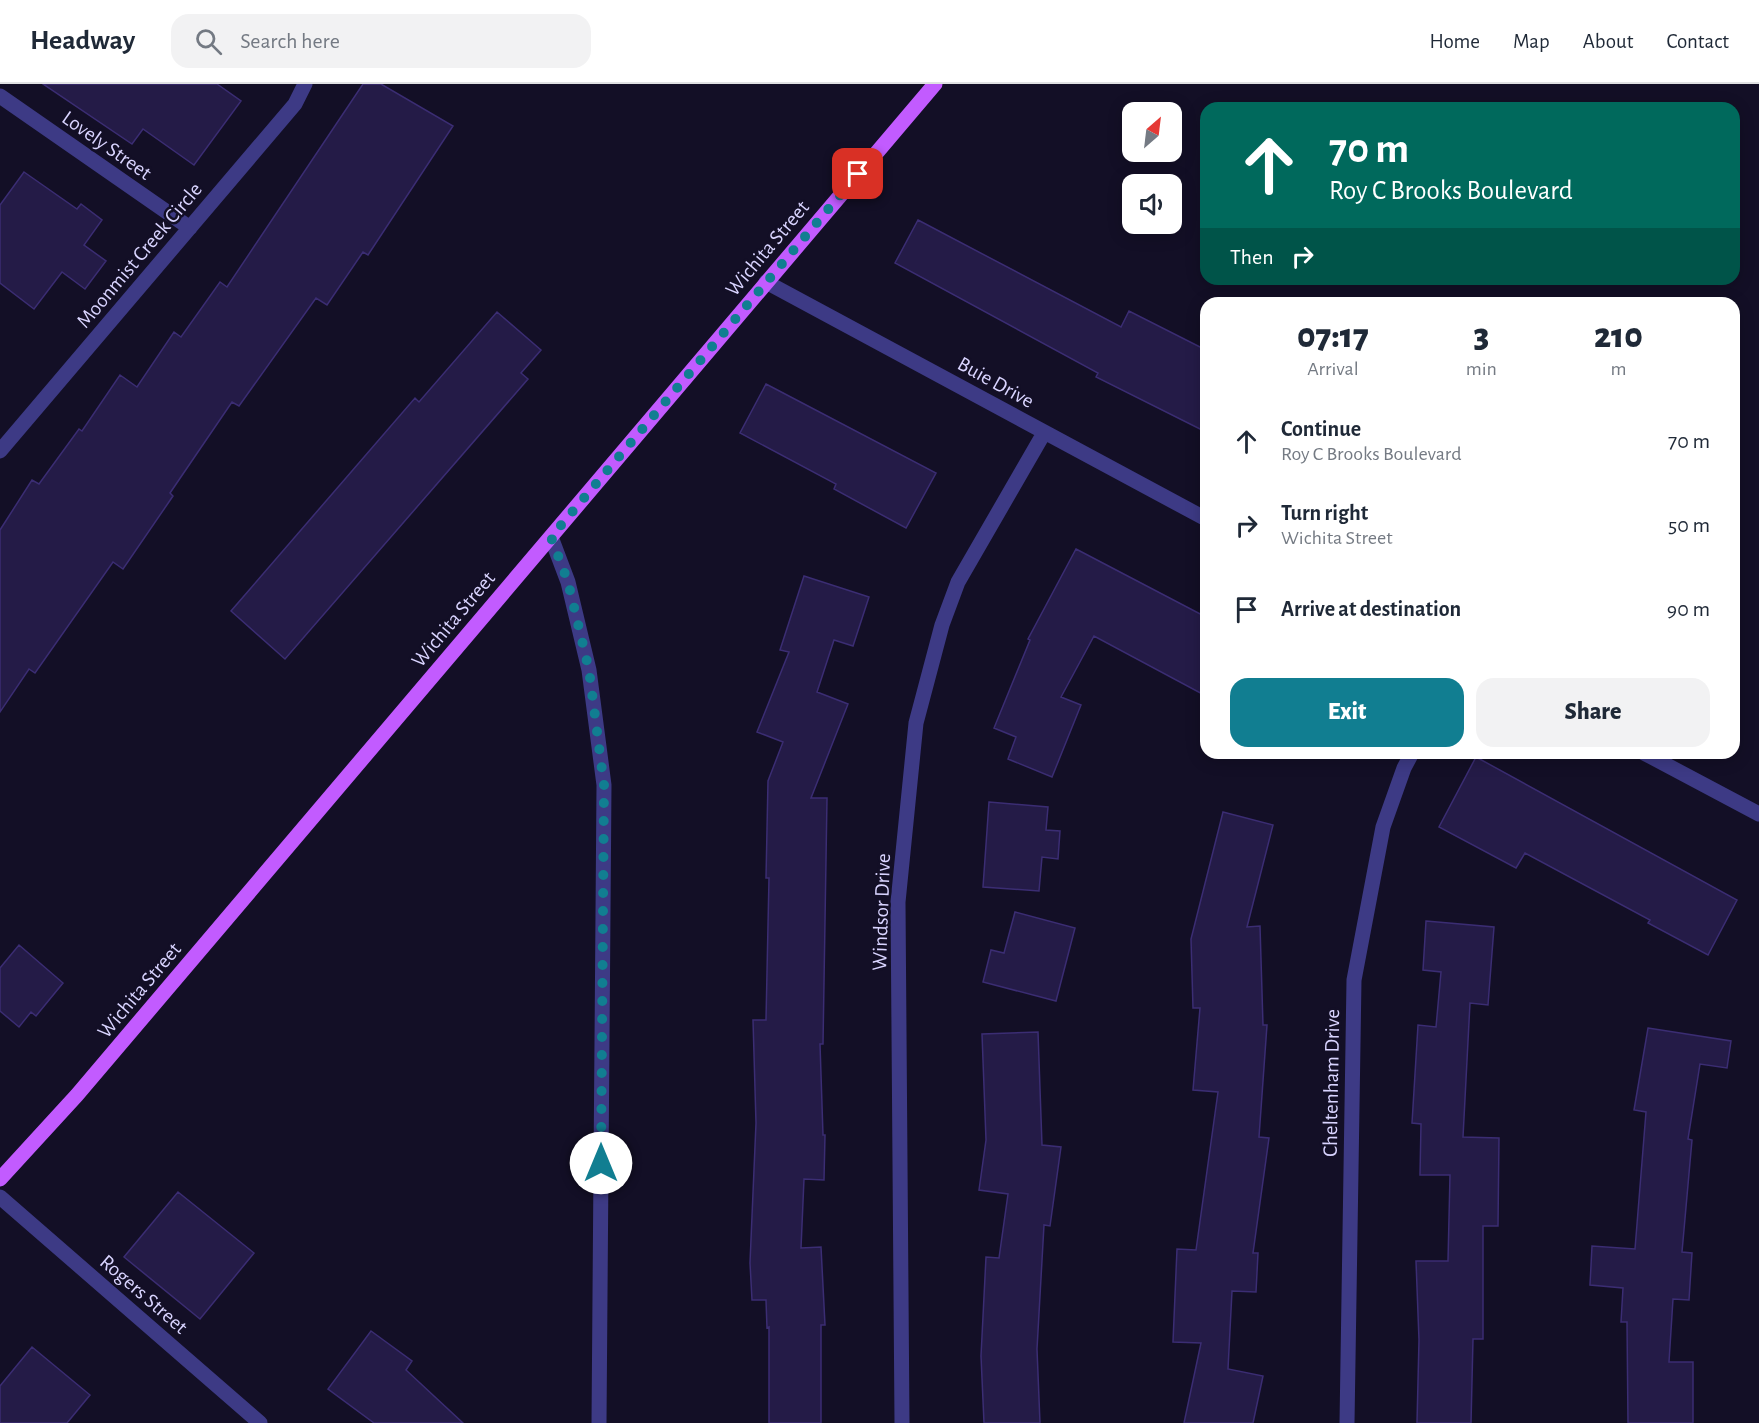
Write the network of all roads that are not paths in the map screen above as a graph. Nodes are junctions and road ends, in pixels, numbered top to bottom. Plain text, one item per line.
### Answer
1 (305, 84) edge
2 (935, 84) edge
3 (0, 96) edge
4 (190, 228) junction
5 (766, 282) junction
6 (1044, 433) junction
7 (0, 451) edge
8 (1200, 516) edge
9 (551, 537) junction
10 (1409, 759) edge
11 (1655, 759) edge
12 (1759, 814) edge
13 (0, 1179) edge
14 (0, 1197) edge
15 (260, 1423) edge
16 (599, 1423) edge
17 (902, 1423) edge
18 (1347, 1423) edge

1 - 4 street, Moonmist Creek Circle
2 - 5 main road, Wichita Street
3 - 4 street, Lovely Street
4 - 7 street, Moonmist Creek Circle
5 - 6 street, Buie Drive
5 - 9 main road, Wichita Street
6 - 8 street, Buie Drive
6 - 17 street, Windsor Drive
9 - 13 main road, Wichita Street
9 - 16 street
10 - 18 street, Cheltenham Drive
11 - 12 street
14 - 15 street, Rogers Street

